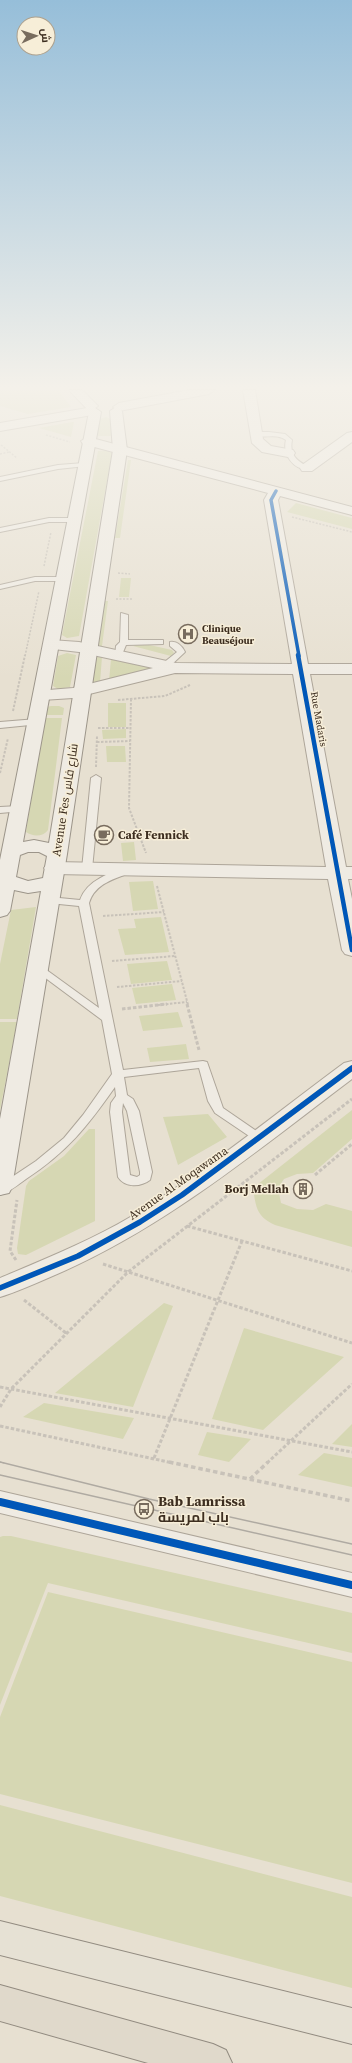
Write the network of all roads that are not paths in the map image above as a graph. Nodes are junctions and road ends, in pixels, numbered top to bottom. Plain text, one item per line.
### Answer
1 (81, 486) edge
2 (114, 486) edge
3 (258, 486) edge
4 (276, 491) junction
5 (352, 512) edge
6 (76, 520) junction
7 (0, 530) edge
8 (64, 579) junction
9 (0, 587) edge
10 (124, 615) dead end
11 (160, 642) dead end
12 (173, 644) dead end
13 (51, 645) junction
14 (88, 649) junction
15 (121, 649) junction
16 (170, 667) junction
17 (302, 669) junction
18 (352, 669) edge
19 (82, 691) junction
20 (42, 695) junction
21 (37, 722) junction
22 (0, 725) edge
23 (96, 778) road end
24 (19, 809) junction
25 (0, 810) edge
26 (7, 866) edge
27 (87, 868) junction
28 (131, 869) junction
29 (344, 873) edge
30 (53, 876) junction
31 (84, 903) junction
32 (0, 911) edge
33 (352, 950) edge
34 (37, 968) junction
35 (105, 1014) junction
36 (352, 1068) edge
37 (118, 1074) junction
38 (122, 1096) junction
39 (259, 1138) junction
40 (0, 1187) edge
41 (0, 1191) edge
42 (0, 1288) edge
43 (0, 1502) edge
44 (352, 1585) edge
45 (0, 1938) edge
46 (0, 2003) edge
47 (352, 2026) edge
48 (213, 2063) edge

1 - 6 street
2 - 14 street, Avenue Fes شارع فاس
3 - 4 street
4 - 5 street
4 - 17 street, Rue Madaris
6 - 7 lane
6 - 8 street
8 - 9 lane
8 - 13 street
10 - 15 lane
11 - 15 lane
12 - 16 lane
13 - 14 street
13 - 20 street
14 - 15 street
14 - 19 street, Avenue Fes شارع فاس
15 - 16 street
16 - 17 street
16 - 19 street
17 - 18 street
17 - 29 street, Rue Madaris
19 - 20 street
19 - 30 street, Avenue Fes شارع فاس
20 - 21 street
21 - 22 lane
21 - 24 street
23 - 27 lane
24 - 25 lane
24 - 26 street
26 - 30 street
26 - 30 street
26 - 32 street
27 - 28 street
27 - 30 street
28 - 29 street
28 - 31 lane
29 - 33 street, Rue Madaris
30 - 31 lane
30 - 34 street, Avenue Fes شارع فاس
31 - 35 lane
34 - 35 lane
34 - 40 street, Avenue Fes شارع فاس
35 - 37 lane
36 - 39 street, Avenue Al Moqawama
37 - 38 lane
37 - 39 lane
37 - 41 lane
38 - 38 lane
39 - 42 street, Avenue Al Moqawama
43 - 44 street
45 - 47 main road
46 - 48 highway

